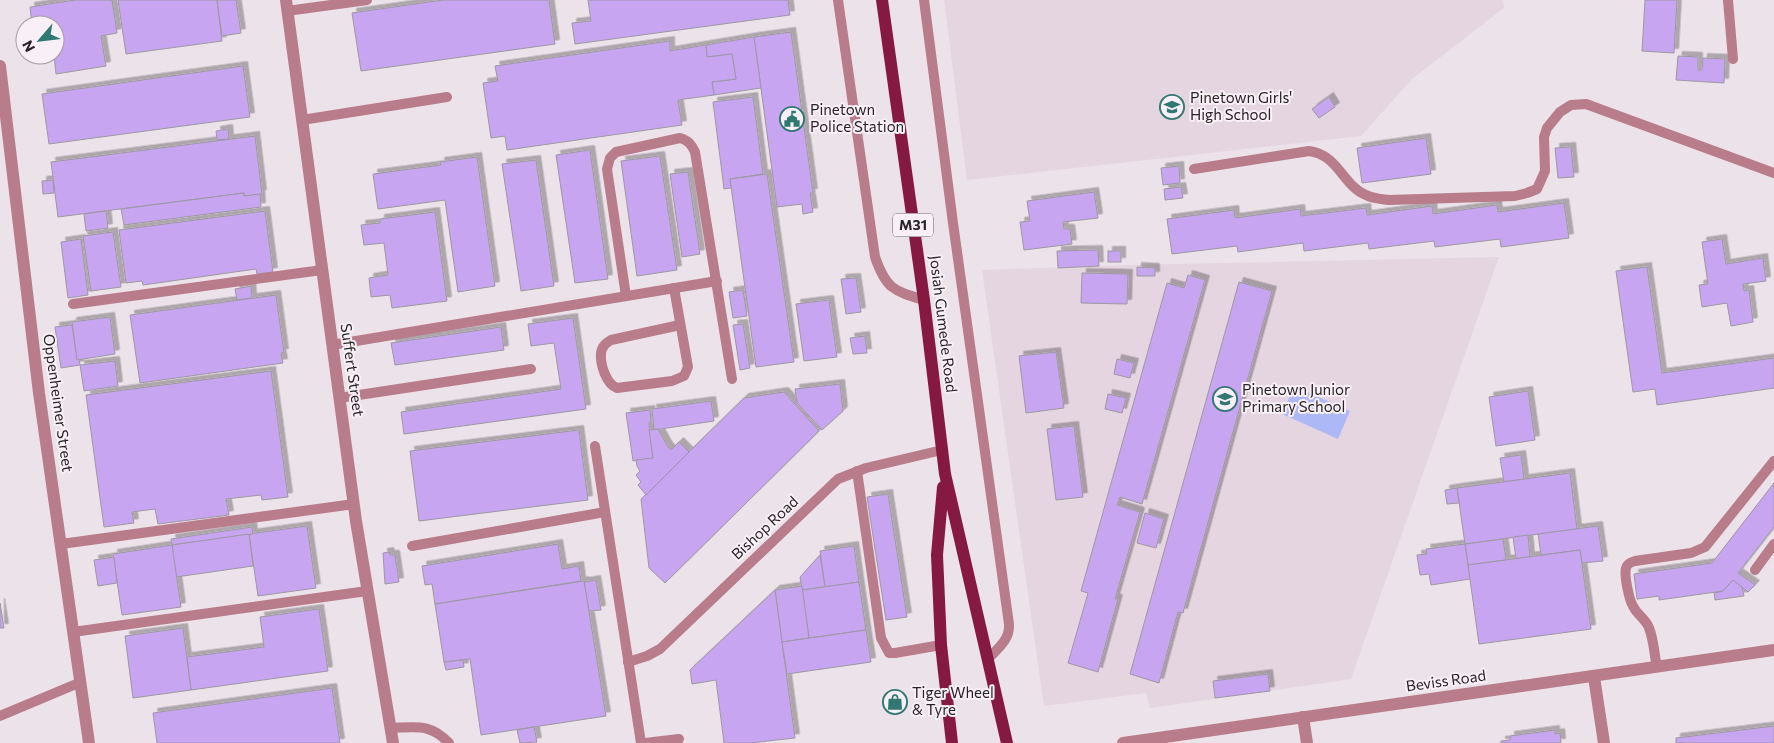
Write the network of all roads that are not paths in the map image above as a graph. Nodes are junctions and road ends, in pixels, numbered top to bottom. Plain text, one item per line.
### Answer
1 (367, 0) edge
2 (838, 0) edge
3 (882, 0) edge
4 (924, 0) edge
5 (1728, 0) edge
6 (286, 6) edge
7 (1733, 58) dead end
8 (0, 66) edge
9 (447, 97) dead end
10 (302, 120) junction
11 (1194, 168) dead end
12 (1774, 173) edge
13 (322, 270) junction
14 (717, 281) junction
15 (674, 288) junction
16 (626, 296) junction
17 (924, 300) junction
18 (73, 304) dead end
19 (680, 325) junction
20 (332, 345) junction
21 (531, 369) dead end
22 (732, 379) dead end
23 (339, 398) junction
24 (595, 446) dead end
25 (942, 450) junction
26 (1774, 461) edge
27 (857, 472) junction
28 (945, 474) junction
29 (354, 504) junction
30 (605, 512) junction
31 (61, 544) junction
32 (1774, 544) edge
33 (412, 546) dead end
34 (1755, 570) dead end
35 (367, 591) junction
36 (74, 632) junction
37 (941, 645) junction
38 (1774, 650) edge
39 (988, 659) junction
40 (628, 662) junction
41 (1657, 667) junction
42 (1594, 676) junction
43 (81, 682) junction
44 (0, 716) edge
45 (1303, 717) junction
46 (390, 728) junction
47 (679, 739) dead end
48 (90, 743) edge
49 (392, 743) edge
50 (450, 743) edge
51 (641, 743) edge
52 (645, 743) edge
53 (952, 743) edge
54 (1008, 743) edge
55 (1123, 743) edge
56 (1307, 743) edge
57 (1604, 743) edge

1 - 6 lane
2 - 17 lane
3 - 17 main road, Josiah Gumede Road / M31
4 - 39 lane
5 - 7 lane
6 - 10 street, Suffert Street
8 - 31 street, Oppenheimer Street
9 - 10 lane
10 - 13 street, Suffert Street
11 - 12 lane
13 - 18 lane
13 - 20 street, Suffert Street
14 - 15 lane
14 - 16 lane
14 - 22 lane
15 - 16 lane
15 - 19 lane
16 - 20 lane
17 - 25 main road, Josiah Gumede Road / M31
19 - 19 lane
20 - 23 street, Suffert Street
21 - 23 lane
23 - 29 street, Suffert Street
24 - 30 lane
25 - 27 lane, Bishop Road
25 - 28 main road, Josiah Gumede Road / M31
26 - 41 lane
27 - 37 lane
27 - 40 lane, Bishop Road
28 - 37 main road, Josiah Gumede Road / M31
28 - 39 main road, Josiah Gumede Road / M31
29 - 31 lane
29 - 35 street, Suffert Street
30 - 33 lane
30 - 40 lane
31 - 36 street, Oppenheimer Street
32 - 34 lane
35 - 36 lane
35 - 46 street, Suffert Street
36 - 43 street, Oppenheimer Street
37 - 53 main road, Josiah Gumede Road / M31
38 - 41 street, Beviss Road
39 - 54 main road, Josiah Gumede Road / M31
40 - 51 lane
41 - 42 street, Beviss Road
42 - 45 street, Beviss Road
42 - 57 street
43 - 44 lane
43 - 48 street, Oppenheimer Street
45 - 55 street, Beviss Road
45 - 56 street
46 - 49 street, Suffert Street
46 - 50 lane
47 - 52 lane

